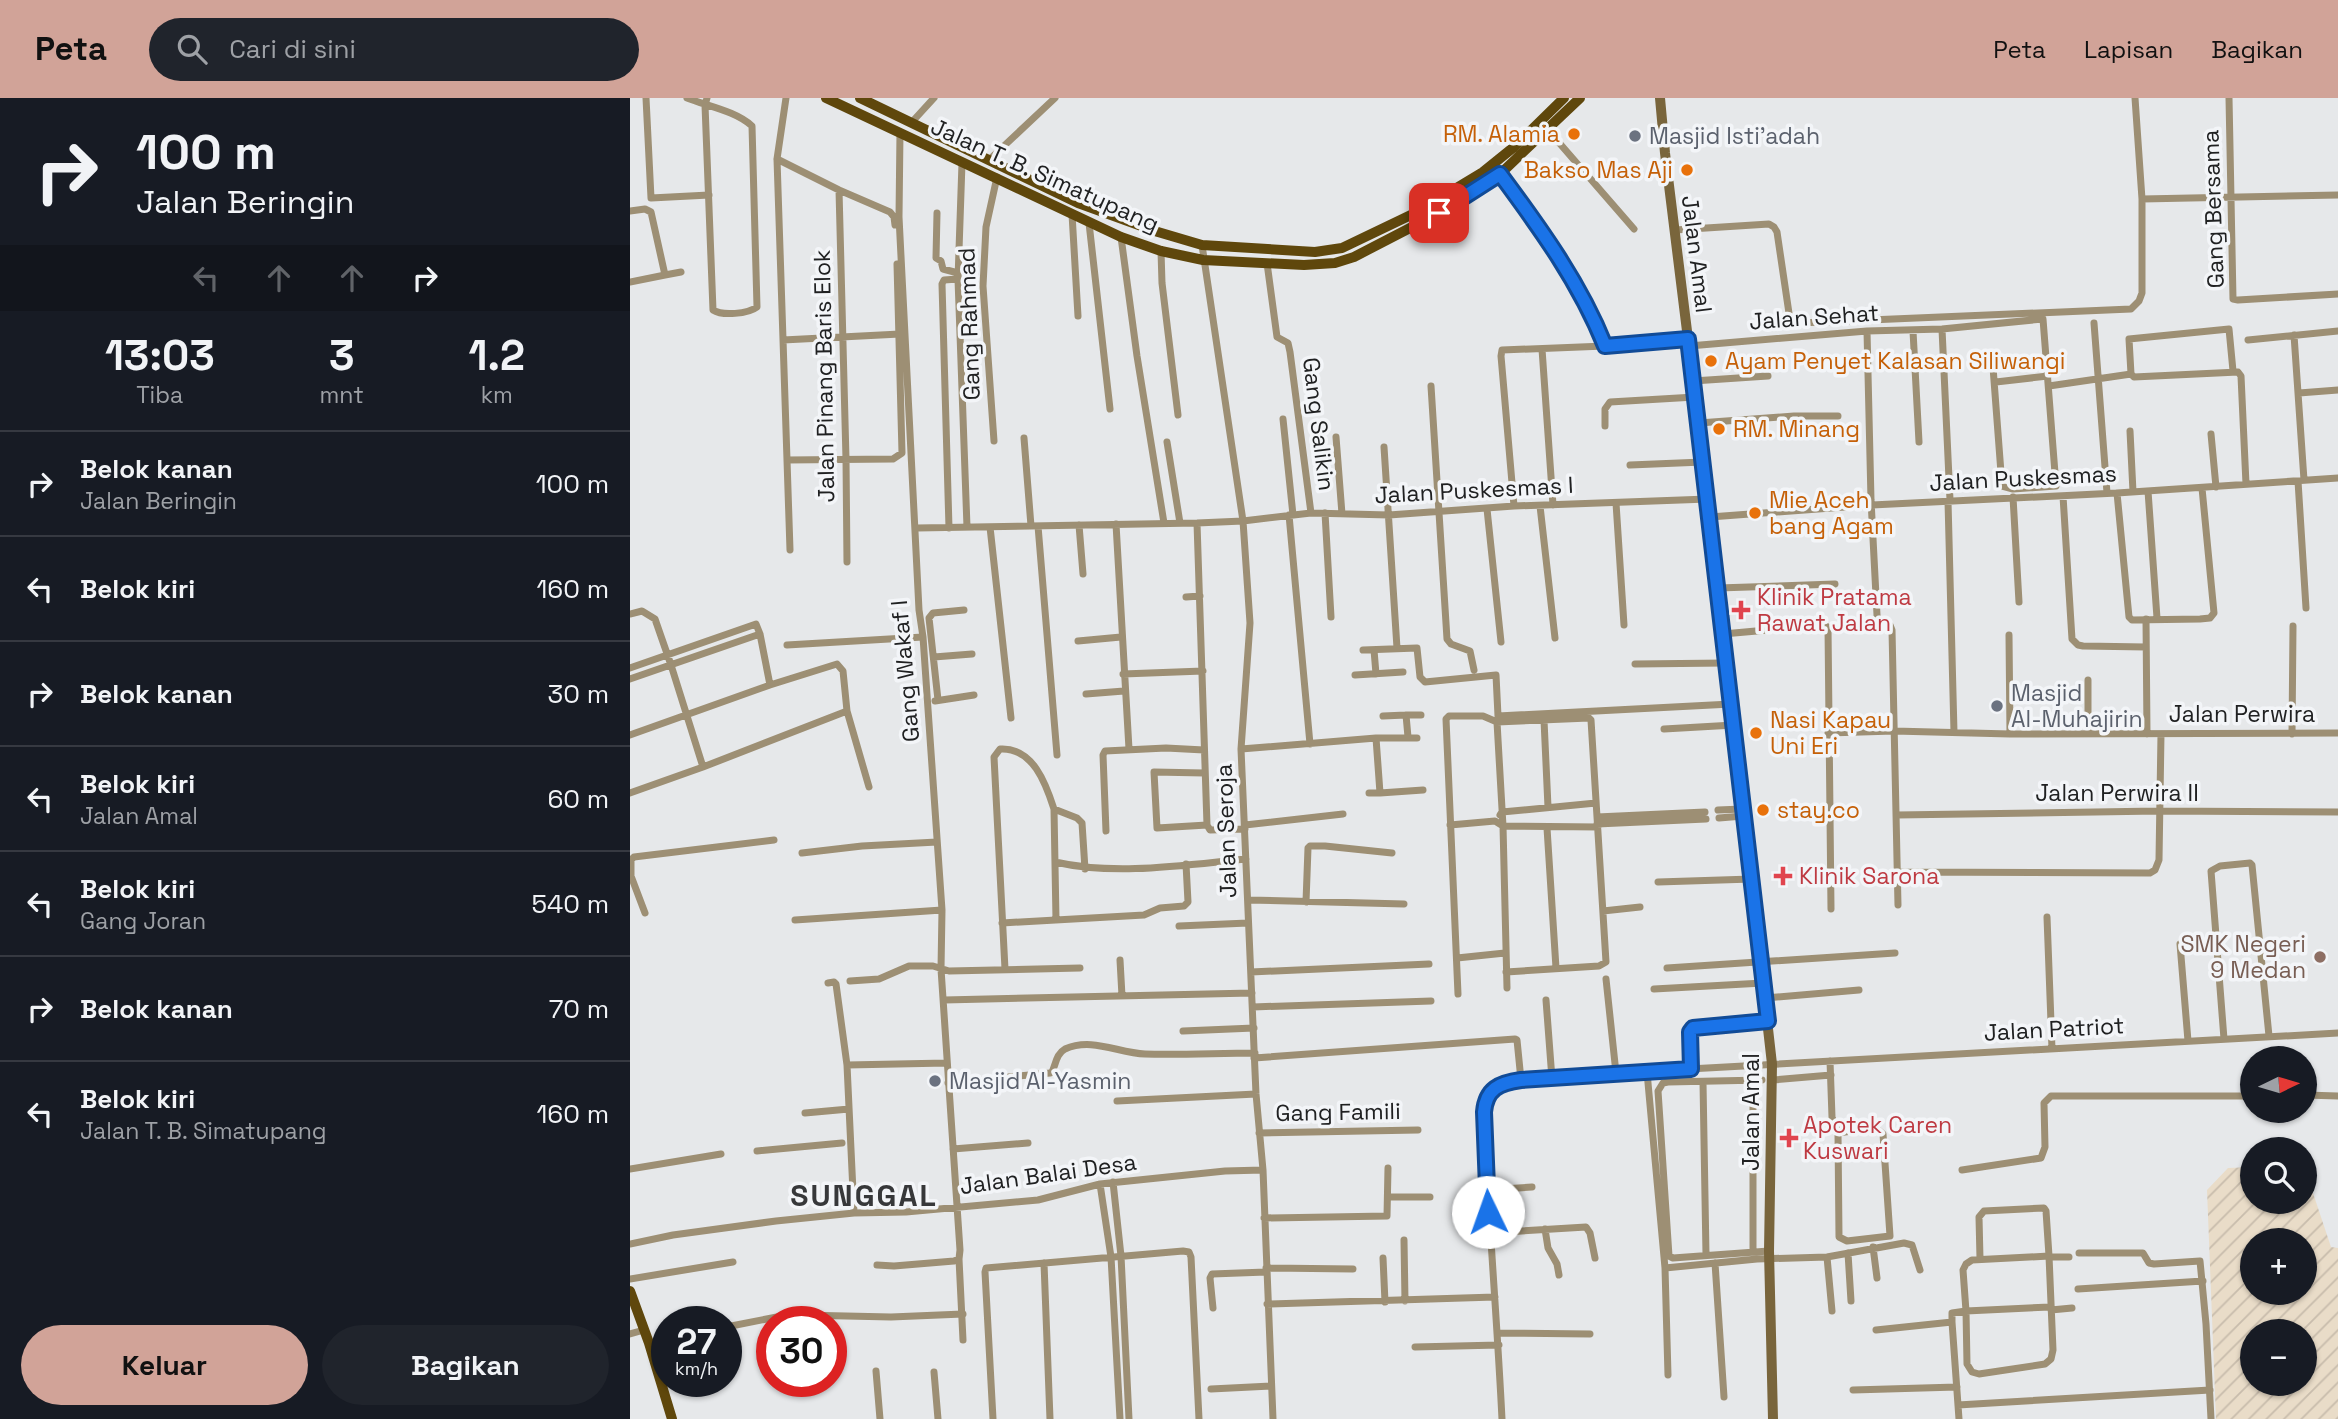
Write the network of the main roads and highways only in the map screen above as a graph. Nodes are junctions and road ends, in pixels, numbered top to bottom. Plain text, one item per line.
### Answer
1 (826, 98) edge
2 (1564, 98) edge
3 (1580, 98) edge
4 (864, 99) edge
5 (1418, 218) junction
6 (630, 1291) edge
7 (633, 1304) edge
8 (672, 1419) edge

1 - 5 main road, Jalan T. B. Simatupang
2 - 5 main road, Jalan T. B. Simatupang
3 - 5 main road, Jalan T. B. Simatupang
4 - 5 main road, Jalan T. B. Simatupang
6 - 7 main road
7 - 8 main road

